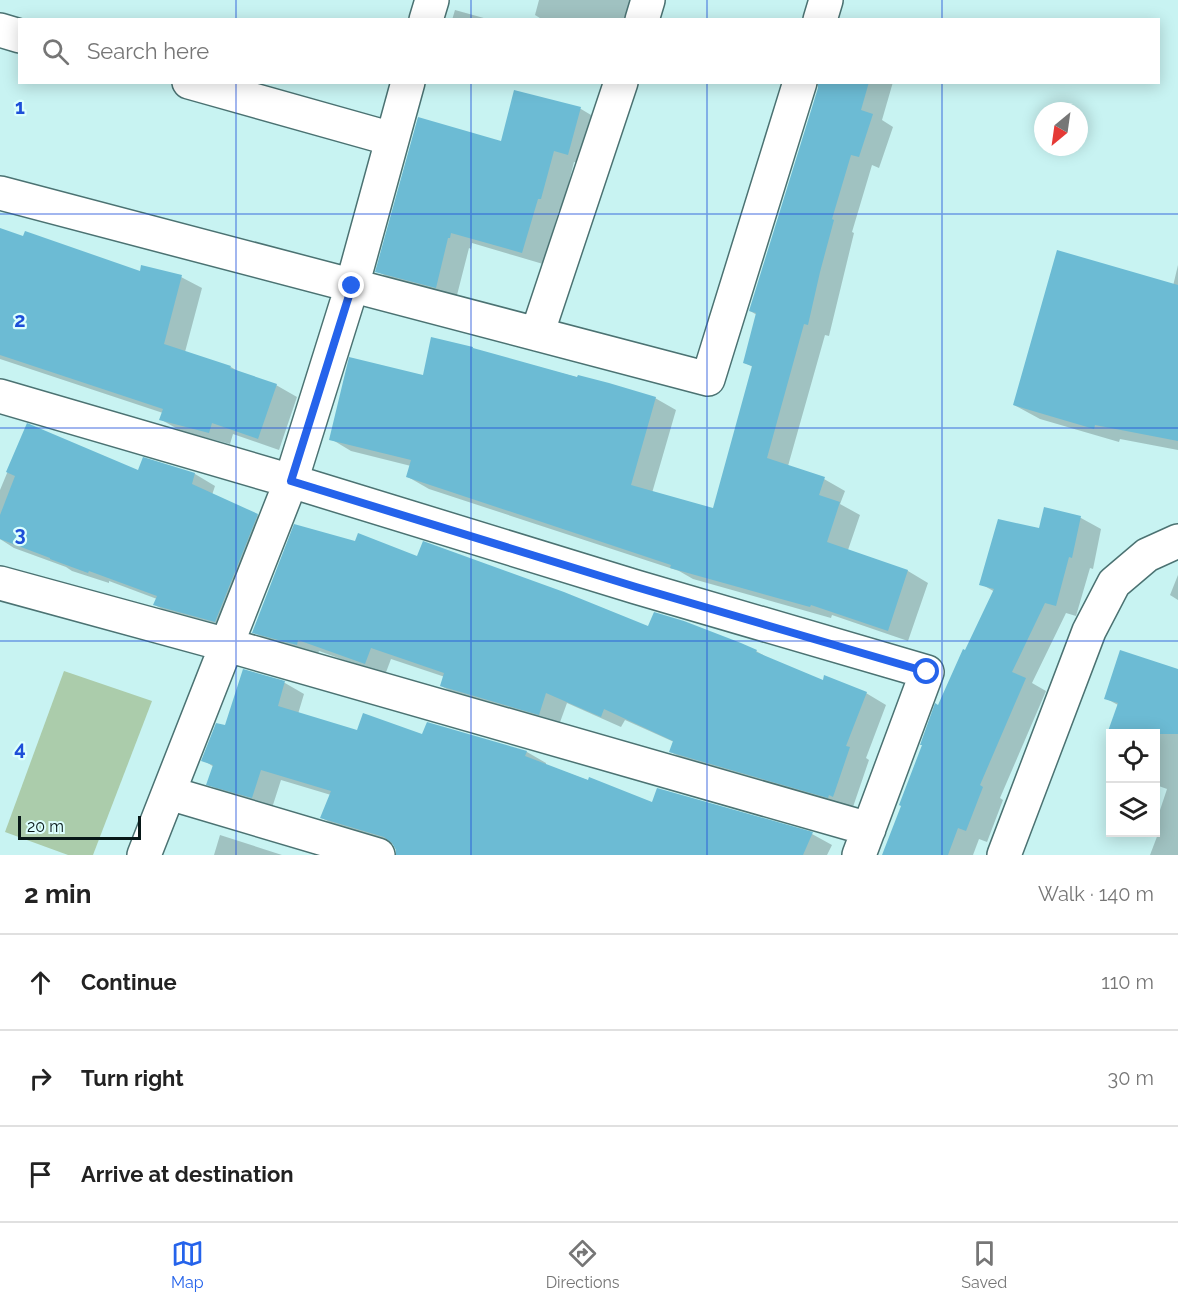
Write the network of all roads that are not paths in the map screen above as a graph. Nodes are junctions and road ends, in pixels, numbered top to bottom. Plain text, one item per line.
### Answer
1 (432, 0) edge
2 (648, 0) edge
3 (826, 0) edge
4 (427, 18) edge
5 (643, 18) edge
6 (821, 18) edge
7 (0, 30) edge
8 (18, 35) edge
9 (196, 84) edge
10 (407, 84) edge
11 (620, 84) edge
12 (799, 84) edge
13 (392, 138) junction
14 (0, 193) edge
15 (352, 286) junction
16 (537, 334) junction
17 (0, 396) edge
18 (291, 481) junction
19 (1178, 541) edge
20 (0, 583) edge
21 (227, 645) junction
22 (169, 793) junction
23 (864, 842) edge
24 (144, 855) edge
25 (378, 855) edge
26 (1004, 855) edge

1 - 4 street
2 - 5 street
3 - 6 street
7 - 8 street
9 - 13 street
10 - 13 street
11 - 16 street
12 - 16 street
13 - 15 street
14 - 15 street
15 - 16 street
15 - 18 street
17 - 18 street
18 - 21 street
18 - 23 street
19 - 26 street
20 - 21 street
21 - 22 street
21 - 23 street
22 - 24 street
22 - 25 street

